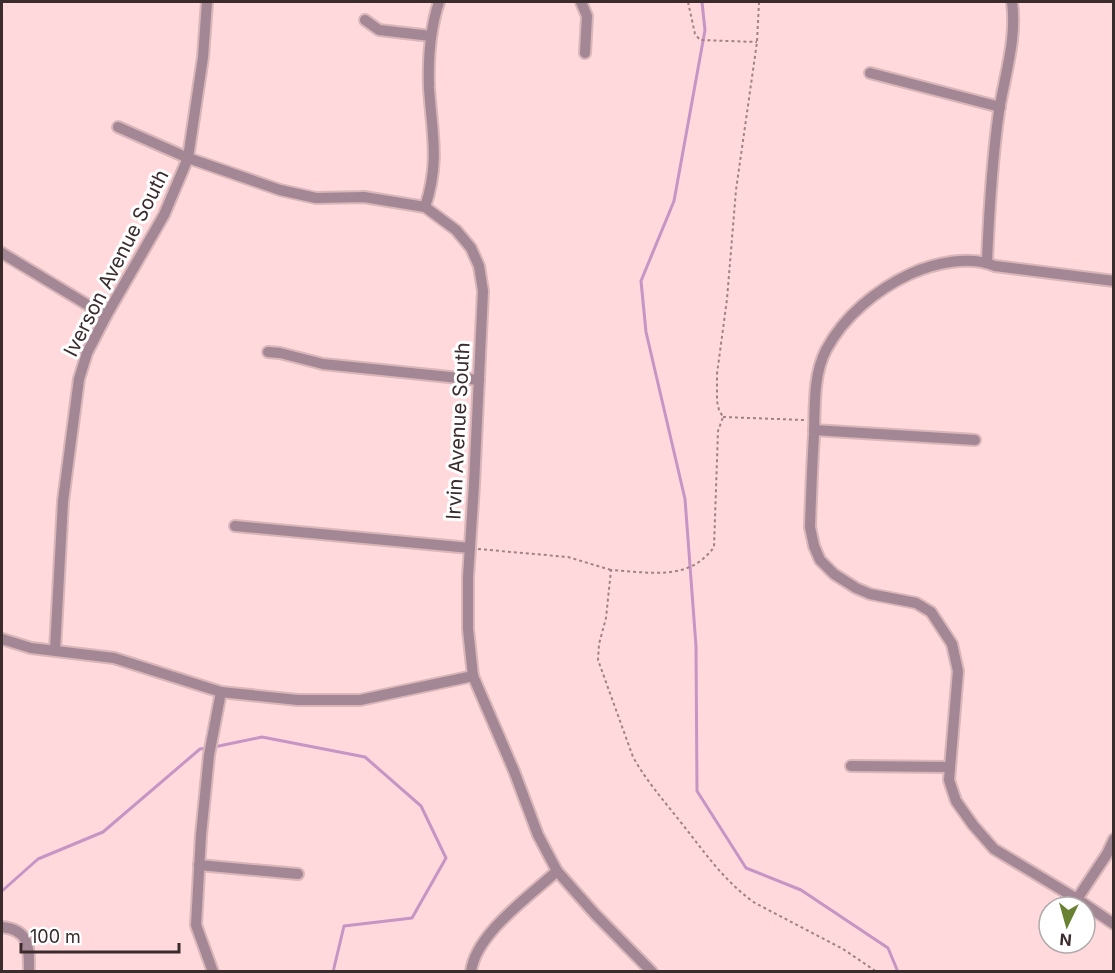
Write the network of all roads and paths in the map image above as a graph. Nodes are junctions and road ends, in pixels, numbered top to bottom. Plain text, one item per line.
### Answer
1 (207, 2) edge
2 (439, 2) edge
3 (581, 2) edge
4 (688, 2) edge
5 (759, 2) edge
6 (1012, 2) edge
7 (365, 20) dead end
8 (431, 36) junction
9 (757, 42) junction
10 (585, 53) dead end
11 (870, 73) dead end
12 (1000, 106) junction
13 (118, 127) dead end
14 (188, 158) junction
15 (425, 207) junction
16 (2, 253) edge
17 (987, 262) junction
18 (1113, 281) edge
19 (105, 316) junction
20 (268, 352) dead end
21 (479, 380) junction
22 (723, 417) junction
23 (814, 425) junction
24 (975, 440) dead end
25 (235, 526) dead end
26 (470, 548) junction
27 (611, 570) junction
28 (2, 639) edge
29 (55, 650) junction
30 (472, 676) junction
31 (221, 692) junction
32 (851, 766) dead end
33 (950, 767) junction
34 (1113, 839) edge
35 (199, 865) junction
36 (557, 870) junction
37 (298, 874) dead end
38 (1070, 895) edge
39 (1080, 895) edge
40 (1097, 913) edge
41 (1113, 924) edge
42 (2, 927) edge
43 (29, 972) edge
44 (213, 972) edge
45 (471, 972) edge
46 (652, 972) edge
47 (877, 972) edge

1 - 14 street, Iverson Avenue South
2 - 8 street
3 - 10 street
4 - 9 path
5 - 9 path
6 - 12 street
7 - 8 street
8 - 15 street
9 - 22 path
11 - 12 street
12 - 17 street
13 - 14 street
14 - 15 street
14 - 19 street, Iverson Avenue South
15 - 21 street, Irvin Avenue South
16 - 19 street
17 - 18 street
17 - 23 street
19 - 29 street, Iverson Avenue South
20 - 21 street
21 - 26 street, Irvin Avenue South
22 - 23 path
22 - 27 path
23 - 24 street
23 - 33 street
25 - 26 street
26 - 27 path
26 - 30 street, Irvin Avenue South
27 - 47 path
28 - 29 street
29 - 31 street
30 - 31 street
30 - 36 street, Irvin Avenue South
31 - 35 street
32 - 33 street
33 - 38 street
34 - 39 street
35 - 37 street
35 - 44 street
36 - 45 street
36 - 46 street, Irvin Avenue South
40 - 41 street
42 - 43 street

